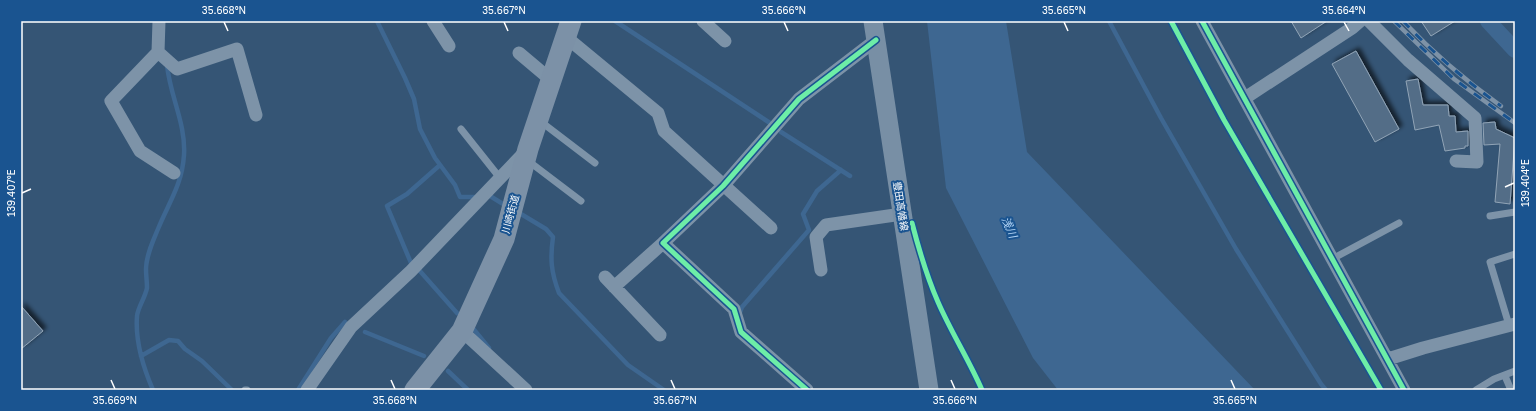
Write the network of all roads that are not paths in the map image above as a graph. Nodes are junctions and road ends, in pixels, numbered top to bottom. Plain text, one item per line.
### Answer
1 (159, 21) edge
2 (433, 21) edge
3 (703, 21) edge
4 (873, 21) edge
5 (1202, 21) edge
6 (1360, 21) edge
7 (1369, 21) edge
8 (569, 29) edge
9 (876, 40) junction
10 (725, 41) dead end
11 (449, 46) dead end
12 (158, 52) junction
13 (519, 53) dead end
14 (551, 80) junction
15 (1244, 98) junction
16 (256, 115) dead end
17 (538, 119) junction
18 (461, 129) dead end
19 (527, 154) junction
20 (1456, 161) dead end
21 (595, 163) dead end
22 (174, 173) dead end
23 (500, 178) junction
24 (723, 186) junction
25 (581, 201) dead end
26 (1515, 212) edge
27 (902, 214) junction
28 (1490, 216) dead end
29 (1399, 223) dead end
30 (771, 228) dead end
31 (663, 243) junction
32 (1515, 254) edge
33 (1332, 258) junction
34 (821, 270) dead end
35 (605, 277) dead end
36 (614, 287) junction
37 (1512, 325) edge
38 (462, 331) junction
39 (660, 336) dead end
40 (1388, 359) junction
41 (1515, 372) edge
42 (1505, 376) junction
43 (307, 390) edge
44 (415, 390) edge
45 (526, 390) edge
46 (807, 390) edge
47 (929, 390) edge
48 (1404, 390) edge
49 (1476, 390) edge
50 (1511, 390) edge

1 - 12 street
2 - 11 street
3 - 10 street
4 - 9 main road, 豊田高幡線
5 - 15 street
6 - 15 street
7 - 20 street
8 - 14 main road, 川崎街道
8 - 24 street
9 - 24 street
9 - 27 main road, 豊田高幡線
12 - 16 street
12 - 22 street
13 - 14 street
14 - 17 main road, 川崎街道
15 - 33 street
17 - 19 main road, 川崎街道
17 - 21 lane
18 - 23 lane
19 - 23 street
19 - 25 lane
19 - 38 main road, 川崎街道
23 - 43 street
24 - 30 street
24 - 31 street
26 - 28 lane
27 - 34 street
27 - 47 main road, 豊田高幡線
29 - 33 lane
31 - 36 street
31 - 46 street
32 - 37 lane
33 - 40 street
35 - 36 street
36 - 39 street
37 - 40 street
38 - 44 main road, 川崎街道
38 - 45 street
40 - 48 street
41 - 42 lane
42 - 49 lane
42 - 50 lane

